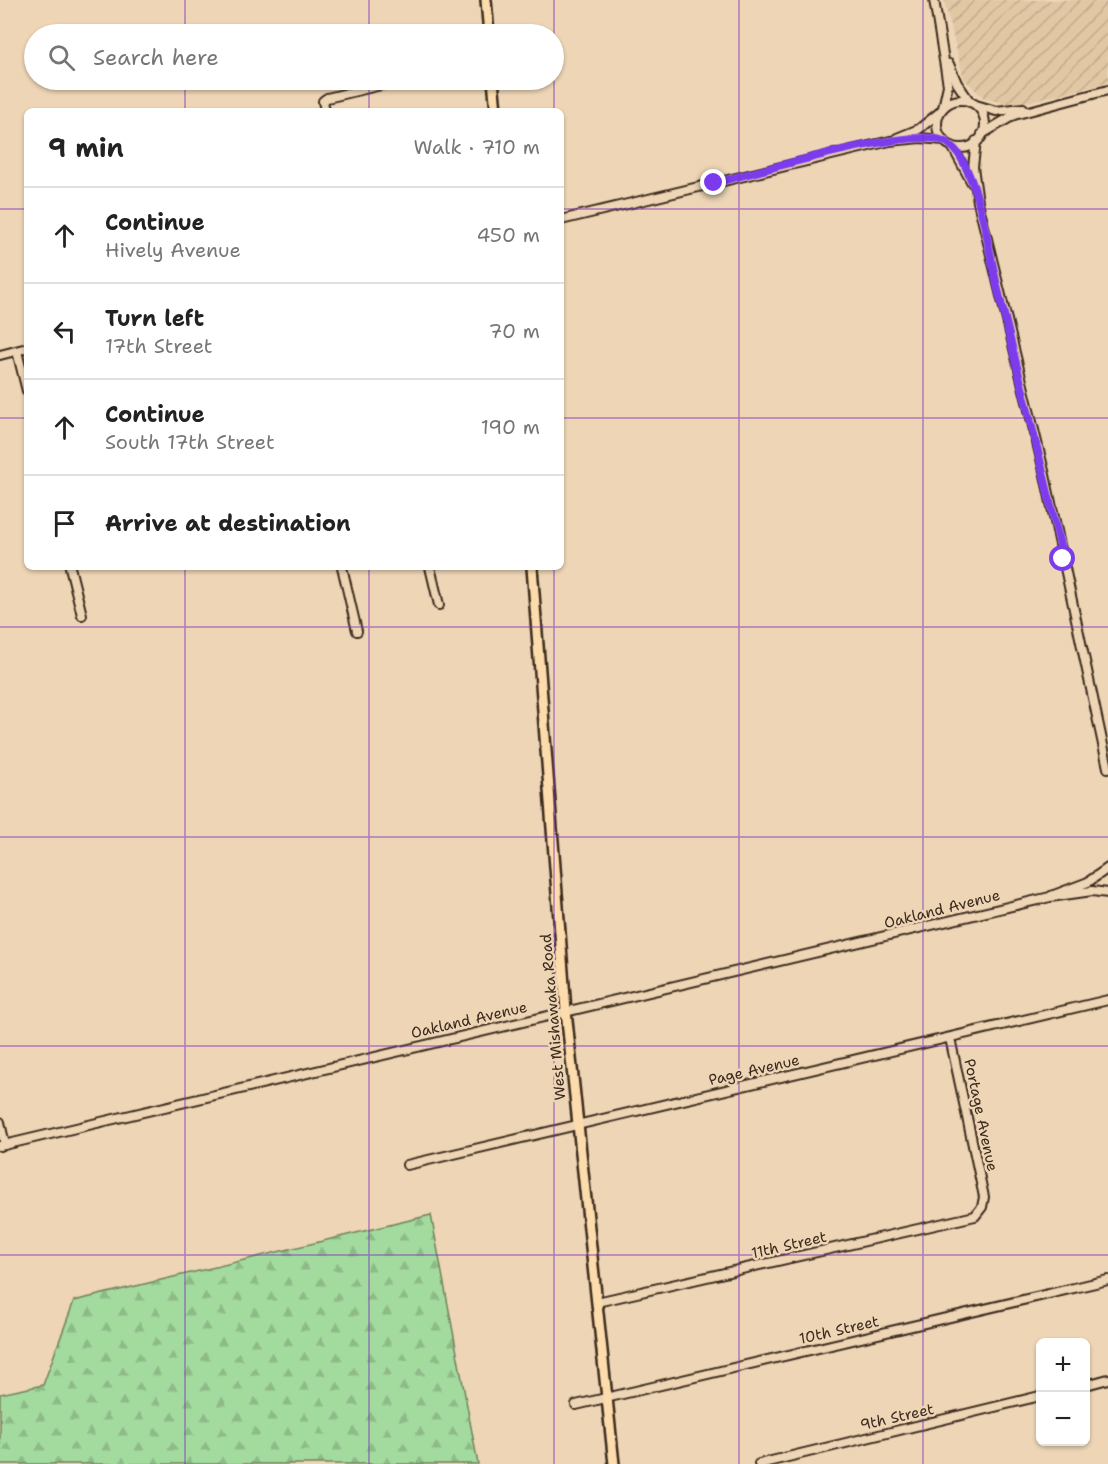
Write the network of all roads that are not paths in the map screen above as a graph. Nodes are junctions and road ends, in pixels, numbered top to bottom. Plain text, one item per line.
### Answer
1 (486, 0) edge
2 (934, 0) edge
3 (488, 24) edge
4 (944, 50) junction
5 (358, 90) edge
6 (494, 90) edge
7 (1108, 90) edge
8 (972, 103) junction
9 (1040, 106) junction
10 (324, 108) edge
11 (496, 108) edge
12 (941, 111) junction
13 (982, 134) junction
14 (944, 140) junction
15 (890, 141) junction
16 (976, 141) junction
17 (952, 146) junction
18 (978, 202) junction
19 (564, 219) edge
20 (24, 349) edge
21 (17, 351) junction
22 (0, 355) edge
23 (24, 379) edge
24 (71, 570) edge
25 (343, 570) edge
26 (431, 570) edge
27 (532, 570) edge
28 (439, 605) dead end
29 (82, 615) dead end
30 (357, 631) dead end
31 (1108, 768) edge
32 (1108, 868) edge
33 (1108, 873) edge
34 (1108, 879) edge
35 (1108, 893) edge
36 (1050, 897) junction
37 (1108, 1000) edge
38 (567, 1011) junction
39 (950, 1038) junction
40 (0, 1122) edge
41 (579, 1125) junction
42 (2, 1145) edge
43 (407, 1165) dead end
44 (982, 1207) joint
45 (1108, 1280) edge
46 (597, 1302) junction
47 (1108, 1379) edge
48 (1090, 1384) edge
49 (1036, 1397) edge
50 (607, 1398) junction
51 (576, 1405) dead end
52 (614, 1464) edge
53 (759, 1464) edge

1 - 3 main road
2 - 4 street
4 - 8 street
4 - 12 street
5 - 10 street
6 - 11 main road
7 - 9 street
8 - 9 street
8 - 12 street
8 - 13 street
9 - 13 street
12 - 14 street
12 - 15 street
13 - 16 street
14 - 15 street
14 - 17 street
15 - 19 street
16 - 17 street
16 - 18 street
17 - 18 street
18 - 31 street
20 - 21 street
21 - 22 street
21 - 23 street
24 - 29 street
25 - 30 street
26 - 28 street
27 - 38 main road, West Mishawaka Road
32 - 36 street, Oakland Avenue
33 - 34 street
35 - 36 street, Oakland Avenue
36 - 38 street, Oakland Avenue
37 - 39 street, Page Avenue
38 - 41 main road, West Mishawaka Road
38 - 42 street, Oakland Avenue
39 - 41 street, Page Avenue
39 - 44 street, Portage Avenue
40 - 42 street
41 - 43 street, Page Avenue
41 - 46 main road, West Mishawaka Road
44 - 46 street, 11th Street
45 - 50 street, 10th Street
46 - 50 main road, West Mishawaka Road
47 - 48 street
49 - 53 street, 9th Street
50 - 51 street, 10th Street
50 - 52 main road, West Mishawaka Road

